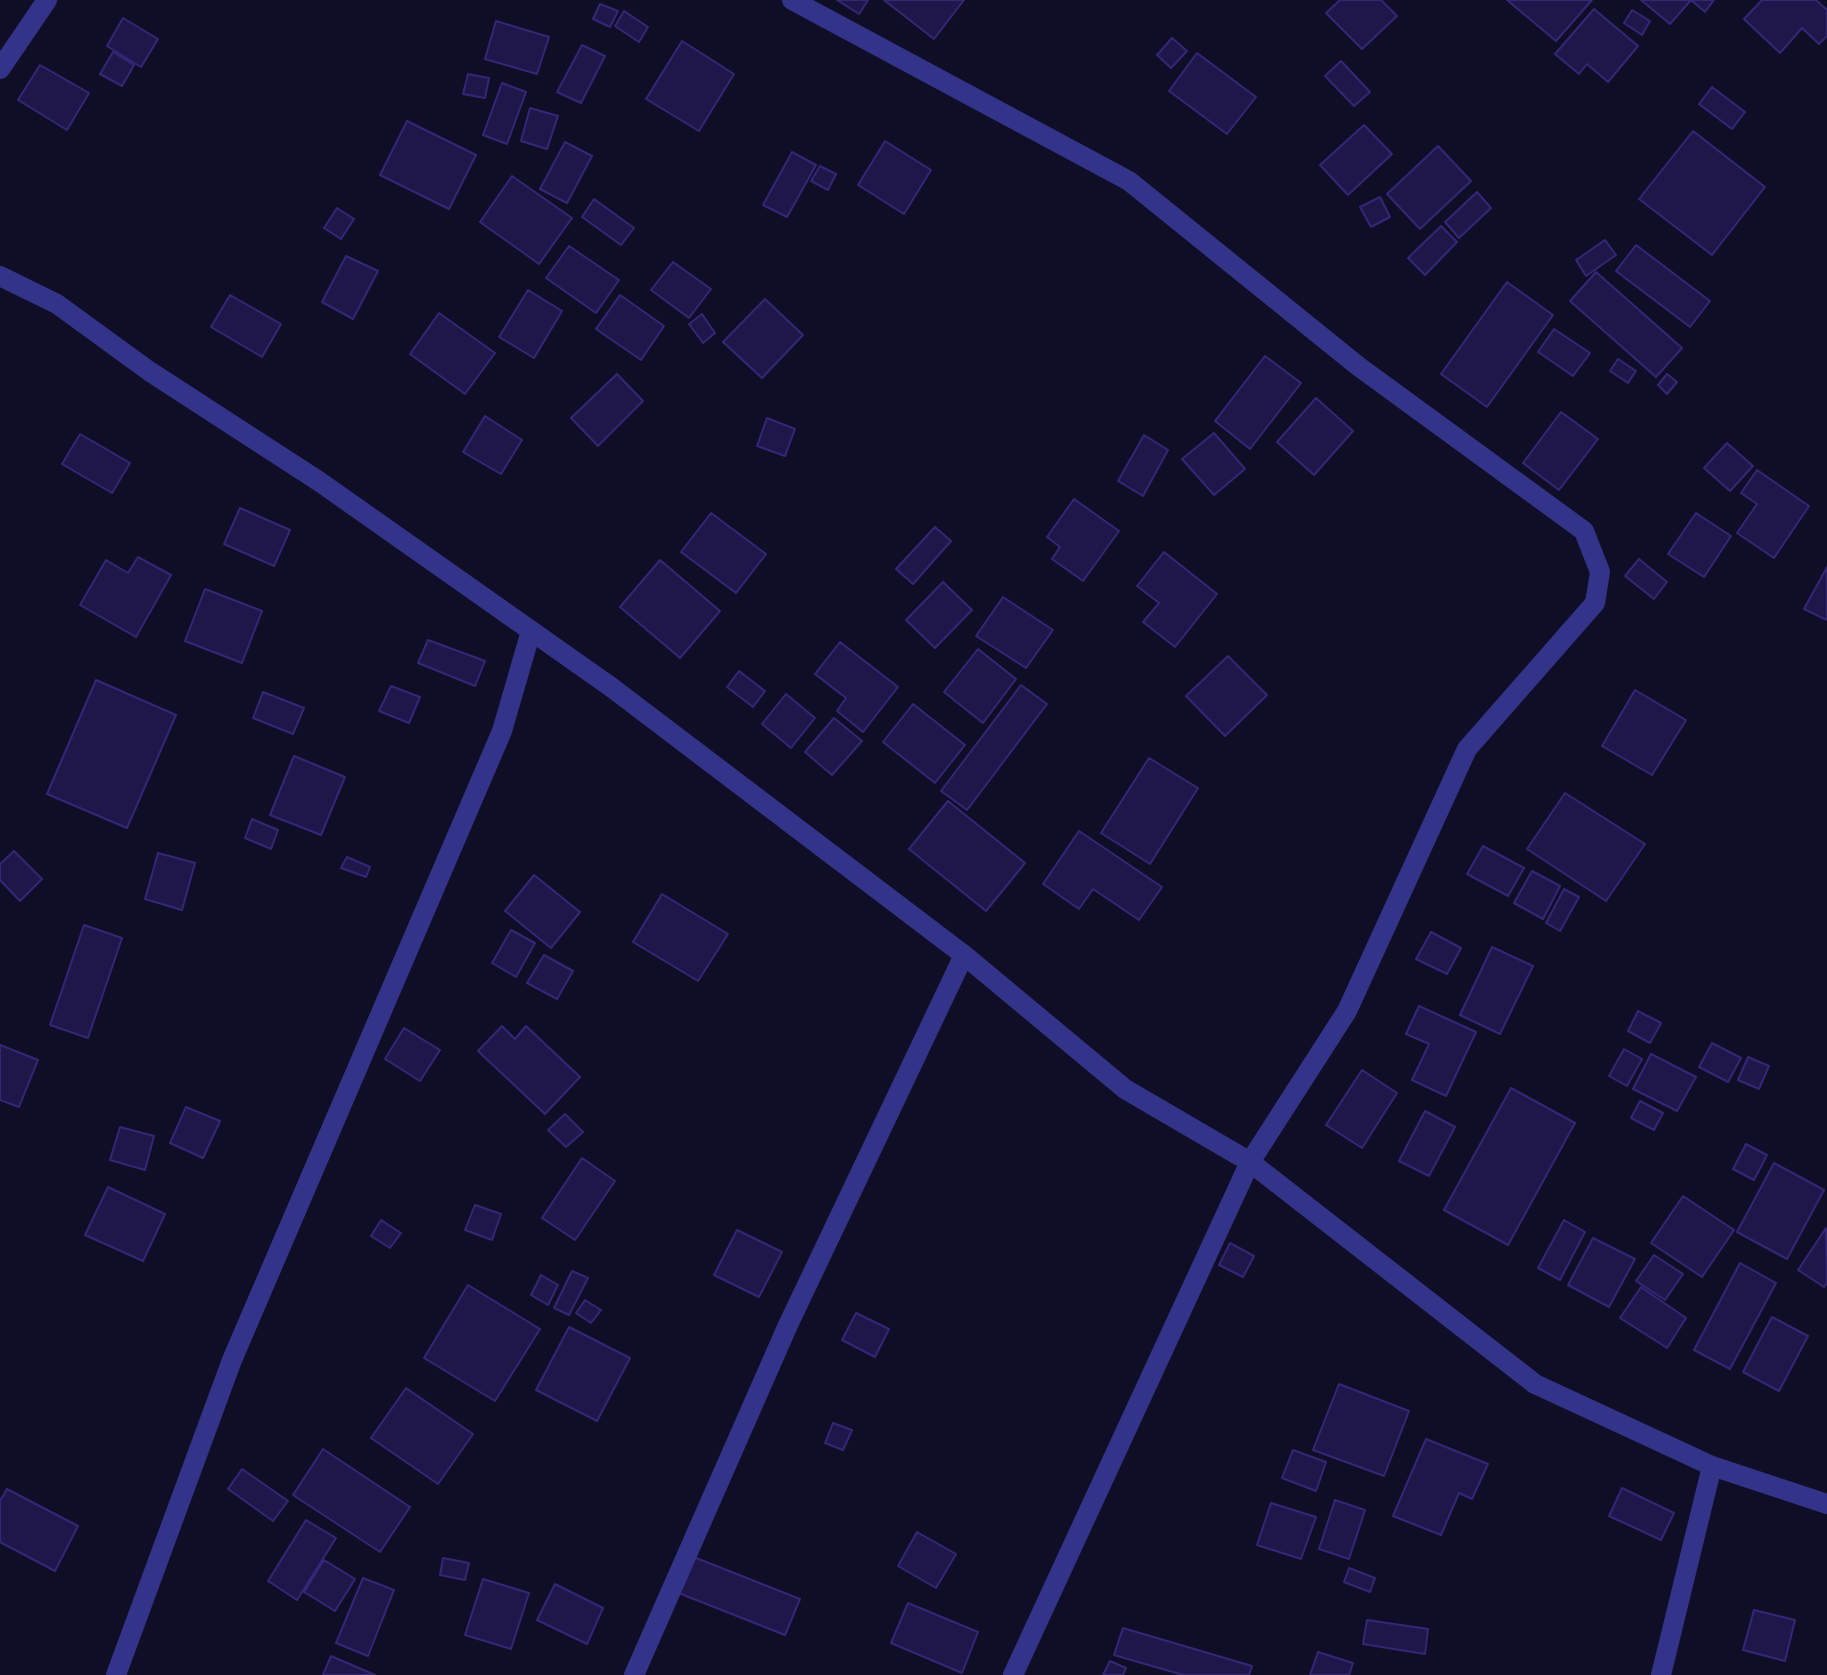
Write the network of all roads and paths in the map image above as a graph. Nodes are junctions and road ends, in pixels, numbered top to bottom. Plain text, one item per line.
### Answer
1 (47, 0) edge
2 (792, 0) edge
3 (0, 69) edge
4 (0, 276) edge
5 (531, 631) junction
6 (964, 955) junction
7 (1250, 1162) junction
8 (1712, 1466) junction
9 (1827, 1504) edge
10 (116, 1675) edge
11 (634, 1675) edge
12 (1013, 1675) edge
13 (1661, 1675) edge

1 - 3 street
2 - 7 street
4 - 5 street
5 - 6 street
5 - 10 street
6 - 7 street
6 - 11 street
7 - 8 street
7 - 12 street
8 - 9 street
8 - 13 street

